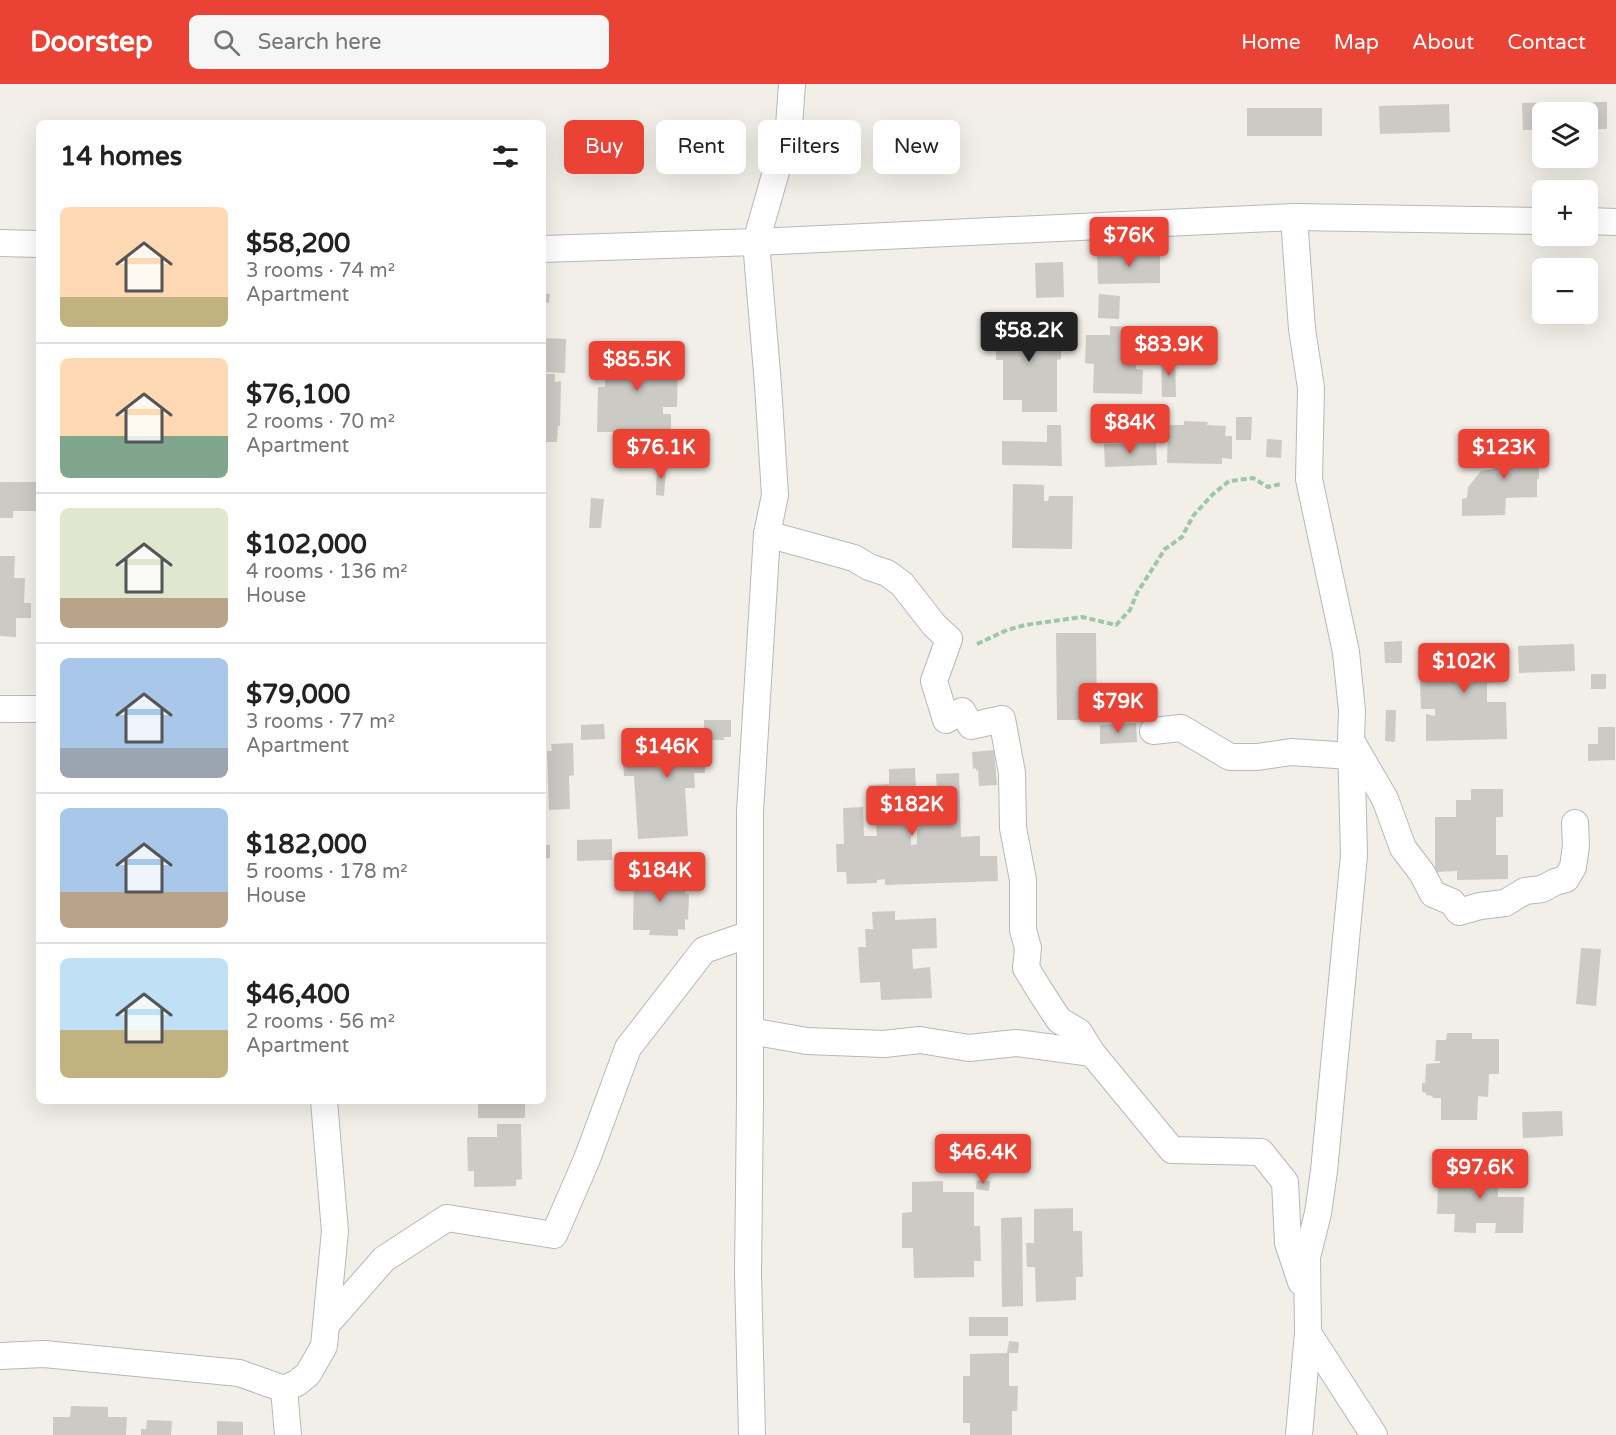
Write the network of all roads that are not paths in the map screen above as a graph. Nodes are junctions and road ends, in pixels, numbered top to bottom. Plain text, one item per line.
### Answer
1 (792, 84) edge
2 (1294, 217) junction
3 (1532, 221) edge
4 (1598, 221) edge
5 (1616, 222) edge
6 (756, 242) junction
7 (0, 243) edge
8 (36, 244) edge
9 (546, 249) edge
10 (767, 534) junction
11 (0, 709) edge
12 (36, 709) edge
13 (1153, 731) dead end
14 (1351, 748) junction
15 (1575, 823) dead end
16 (750, 934) junction
17 (750, 1031) junction
18 (1092, 1053) junction
19 (324, 1104) edge
20 (1307, 1299) junction
21 (326, 1325) junction
22 (1308, 1333) junction
23 (0, 1356) edge
24 (284, 1389) junction
25 (288, 1435) edge
26 (752, 1435) edge
27 (1299, 1435) edge
28 (1374, 1435) edge

1 - 6 street
2 - 3 street
2 - 6 street
2 - 14 street
4 - 5 street
6 - 9 street
6 - 10 street
7 - 8 street
10 - 16 street
10 - 18 street
11 - 12 street
13 - 14 street
14 - 15 street
14 - 20 street
16 - 17 street
16 - 21 street
17 - 18 street
17 - 26 street
18 - 20 street
19 - 21 street
20 - 22 street
21 - 24 street
22 - 27 street
22 - 28 street
23 - 24 street
24 - 25 street

